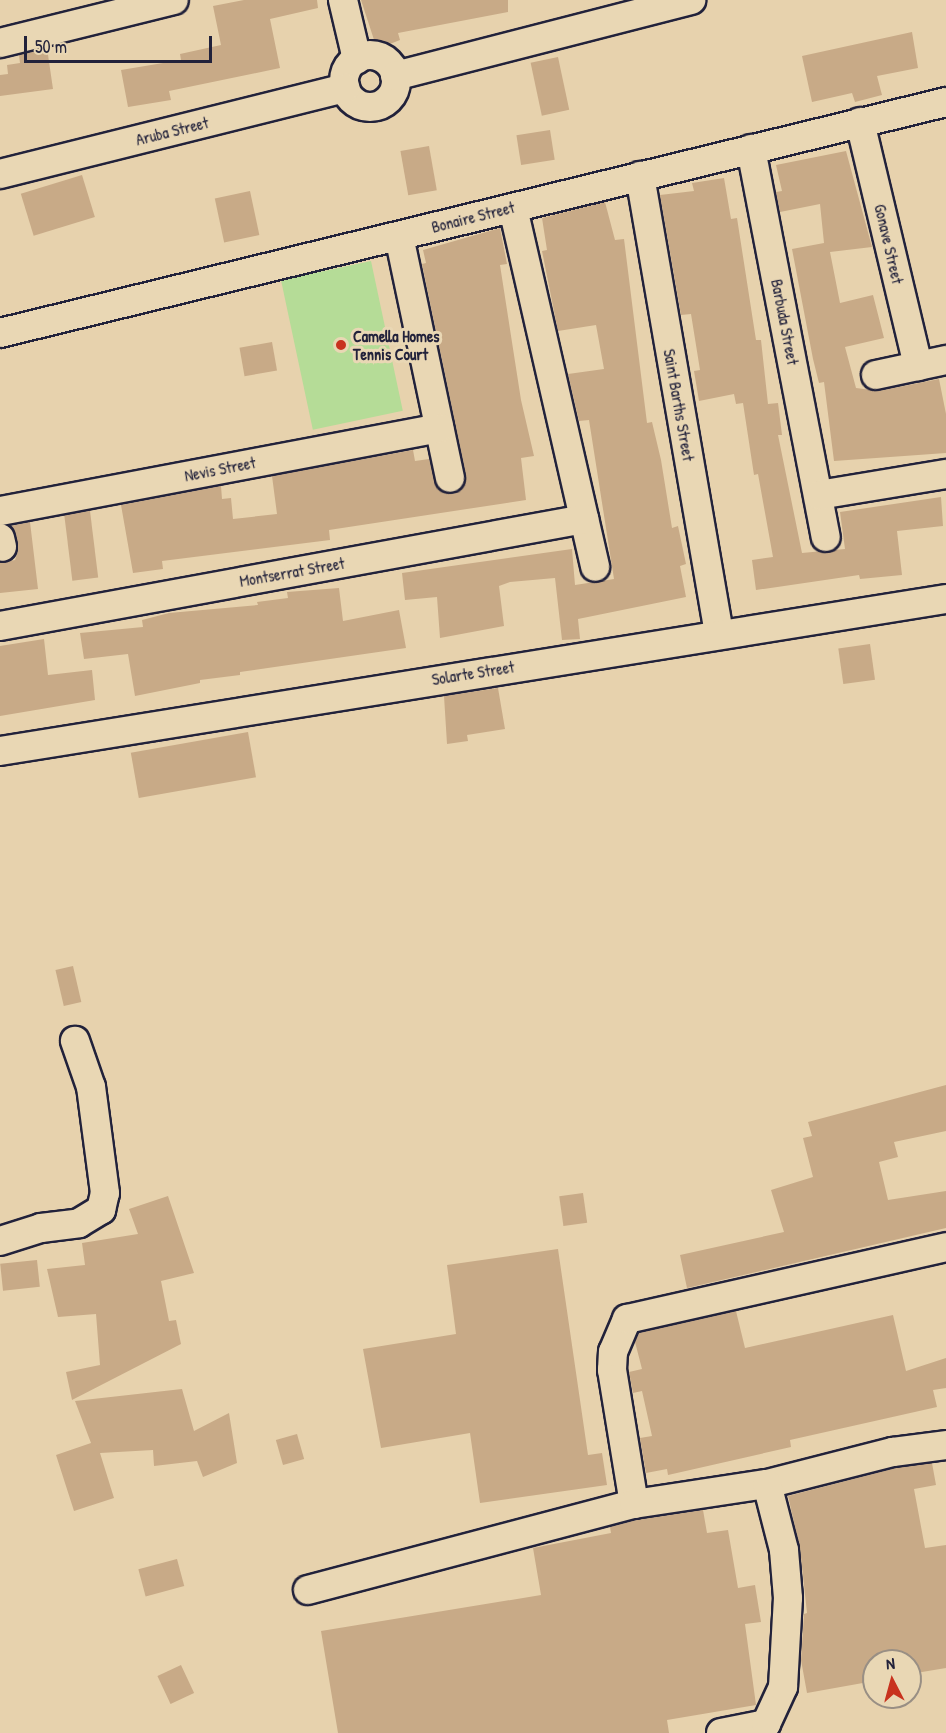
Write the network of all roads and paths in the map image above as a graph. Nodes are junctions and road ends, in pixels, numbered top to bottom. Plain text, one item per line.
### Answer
1 (174, 0) edge
2 (343, 0) edge
3 (690, 0) edge
4 (0, 43) edge
5 (357, 59) junction
6 (395, 76) junction
7 (345, 88) junction
8 (946, 102) edge
9 (860, 123) junction
10 (751, 149) junction
11 (0, 174) edge
12 (640, 176) junction
13 (513, 208) junction
14 (399, 236) junction
15 (0, 333) edge
16 (946, 360) edge
17 (918, 366) junction
18 (876, 375) dead end
19 (439, 428) junction
20 (946, 474) edge
21 (450, 478) dead end
22 (819, 495) junction
23 (0, 511) edge
24 (584, 519) junction
25 (826, 537) dead end
26 (595, 567) dead end
27 (946, 599) edge
28 (0, 626) edge
29 (719, 633) junction
30 (0, 751) edge
31 (75, 1041) dead end
32 (0, 1241) edge
33 (946, 1246) edge
34 (946, 1444) edge
35 (767, 1484) junction
36 (634, 1504) junction
37 (308, 1590) dead end
38 (766, 1729) edge
39 (722, 1733) edge

1 - 4 street
2 - 5 street
3 - 6 street
5 - 6 street
5 - 7 street
6 - 7 street
7 - 11 street, Aruba Street
8 - 9 street, Bonaire Street
9 - 10 street, Bonaire Street
9 - 17 street, Gonave Street
10 - 12 street, Bonaire Street
10 - 22 street, Barbuda Street
12 - 13 street, Bonaire Street
12 - 29 street, Saint Barths Street
13 - 14 street, Bonaire Street
13 - 24 street
14 - 15 street, Bonaire Street
14 - 19 street
16 - 17 street
17 - 18 street
19 - 21 street
19 - 23 street, Nevis Street
20 - 22 street
22 - 25 street, Barbuda Street
24 - 26 street
24 - 28 street, Montserrat Street
27 - 29 street, Solarte Street
29 - 30 street, Solarte Street
31 - 32 street
33 - 36 street
34 - 35 street
35 - 36 street
35 - 38 street
36 - 37 street
38 - 39 street

